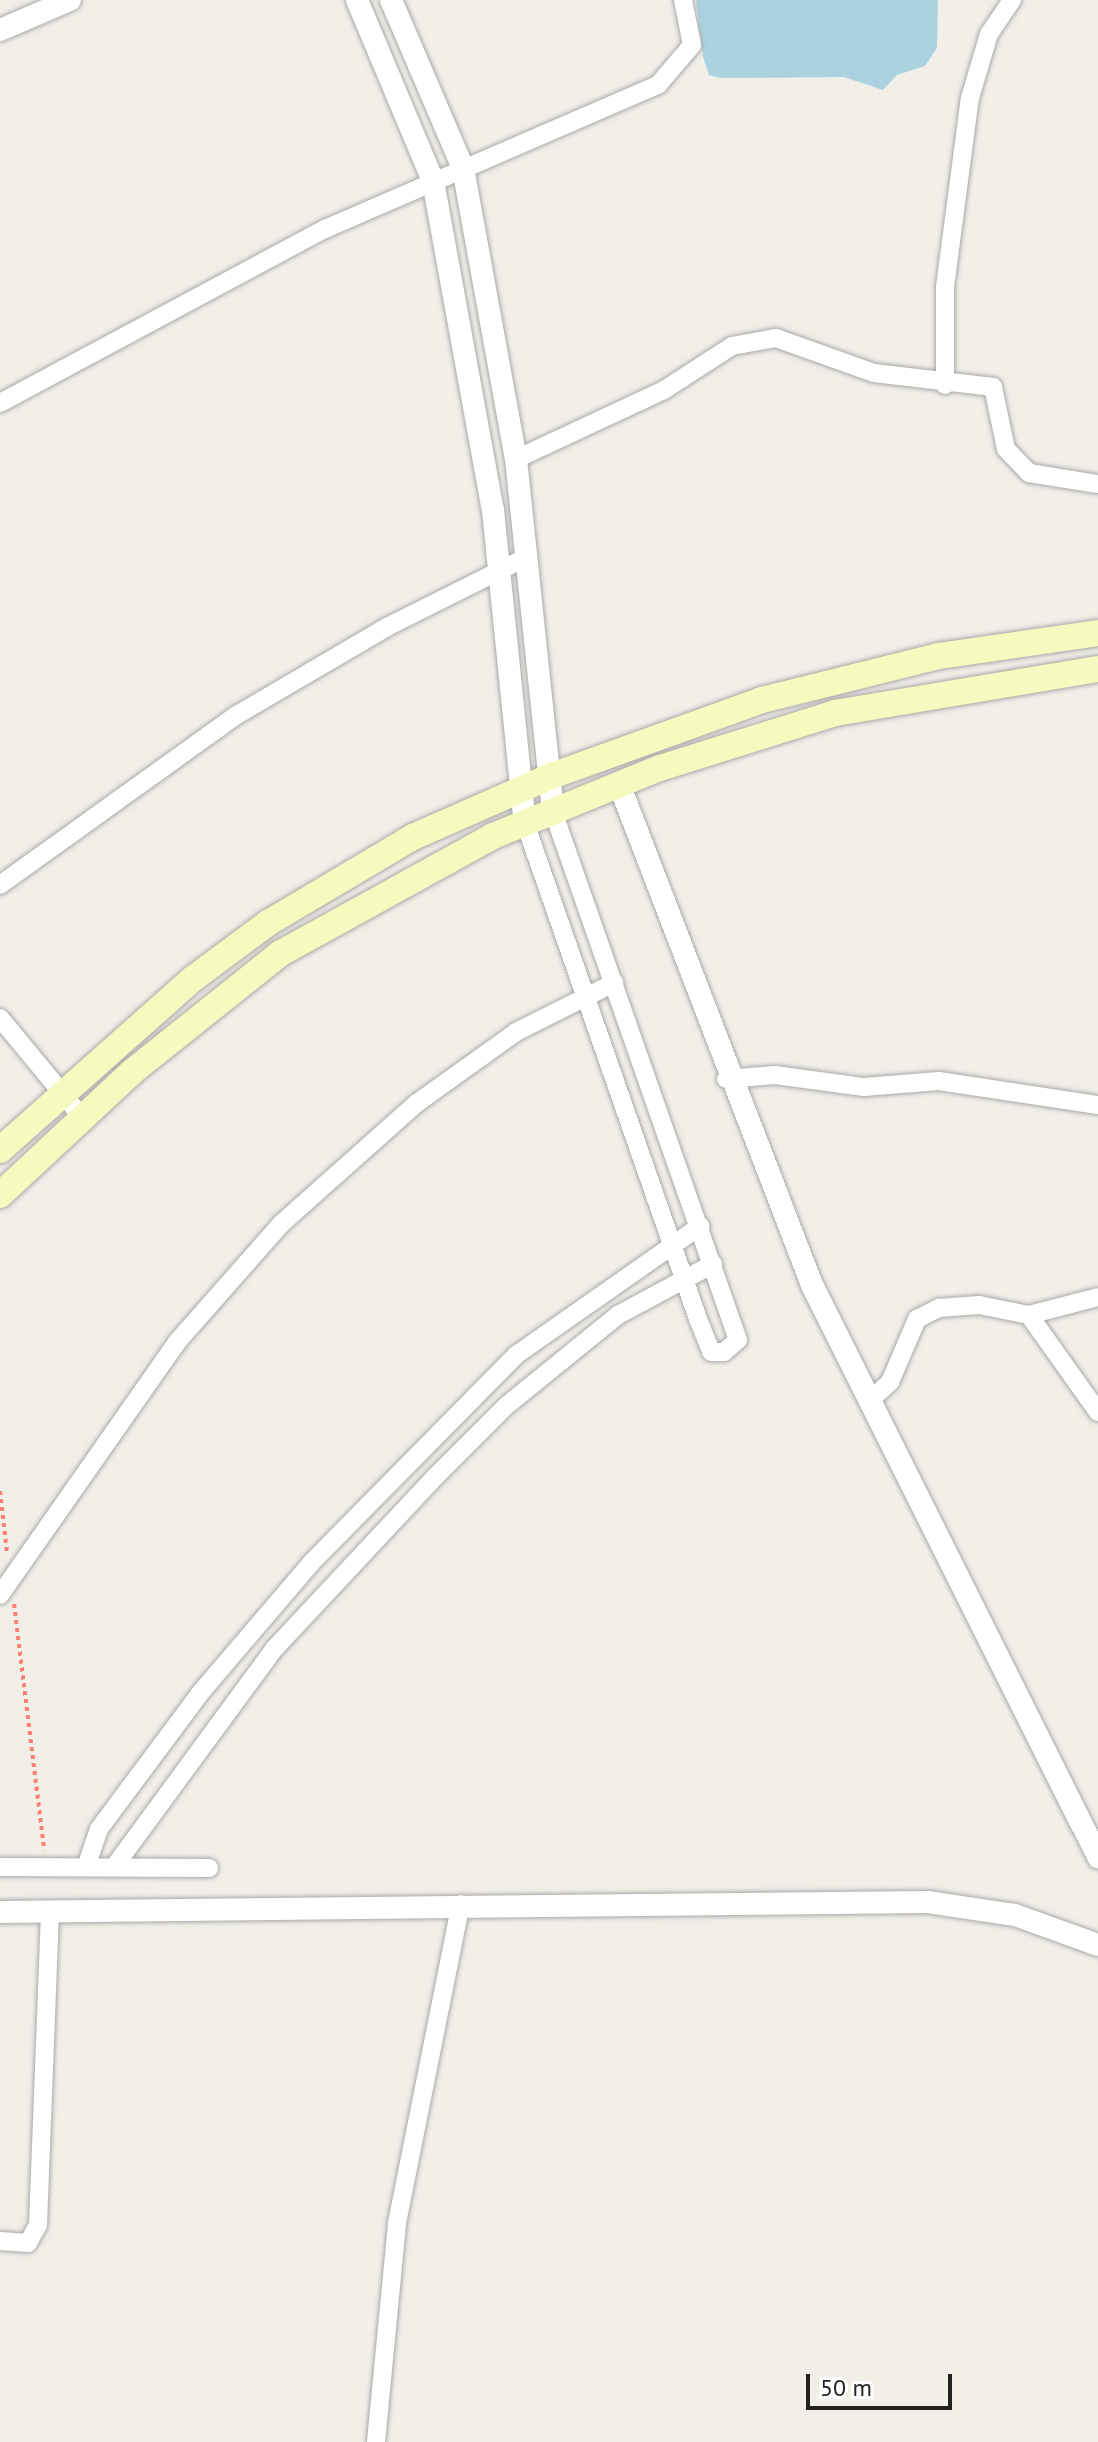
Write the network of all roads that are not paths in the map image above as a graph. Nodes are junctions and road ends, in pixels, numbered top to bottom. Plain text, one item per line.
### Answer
1 (70, 0) edge
2 (357, 0) edge
3 (391, 0) edge
4 (683, 0) edge
5 (1012, 0) edge
6 (0, 30) edge
7 (463, 168) junction
8 (433, 181) junction
9 (945, 385) junction
10 (0, 403) edge
11 (516, 459) junction
12 (1098, 484) edge
13 (527, 557) junction
14 (498, 567) junction
15 (1098, 633) edge
16 (1098, 669) edge
17 (551, 776) junction
18 (619, 784) junction
19 (519, 790) junction
20 (553, 811) junction
21 (525, 823) junction
22 (0, 885) edge
23 (614, 983) junction
24 (586, 997) junction
25 (0, 1018) edge
26 (726, 1079) junction
27 (61, 1092) junction
28 (1098, 1105) edge
29 (82, 1117) junction
30 (0, 1150) edge
31 (0, 1195) edge
32 (700, 1226) junction
33 (672, 1245) junction
34 (713, 1264) junction
35 (685, 1281) junction
36 (1098, 1297) edge
37 (1029, 1315) junction
38 (868, 1402) junction
39 (1098, 1412) edge
40 (0, 1595) edge
41 (1098, 1857) edge
42 (0, 1867) edge
43 (86, 1867) junction
44 (114, 1867) junction
45 (209, 1868) dead end
46 (461, 1904) junction
47 (0, 1912) edge
48 (50, 1912) junction
49 (1098, 1945) edge
50 (0, 2241) edge
51 (376, 2442) edge

1 - 6 street
2 - 8 street
3 - 7 street
4 - 7 street
5 - 9 street
7 - 8 street
7 - 11 street
8 - 10 street
8 - 14 street
9 - 11 street
9 - 12 street
11 - 13 street
13 - 14 street
13 - 17 street
14 - 19 street
14 - 22 street
15 - 17 main road
16 - 18 main road
17 - 19 main road
17 - 20 street
18 - 20 main road
18 - 26 street
19 - 21 street
19 - 27 main road
20 - 21 main road
20 - 23 street
21 - 24 street
21 - 29 main road
23 - 24 street
23 - 32 street
24 - 33 street
24 - 40 street
25 - 27 street
26 - 28 street
26 - 38 street
27 - 29 street
27 - 30 main road
29 - 31 main road
32 - 33 street
32 - 34 street
33 - 35 street
33 - 43 street
34 - 35 street
34 - 35 street
35 - 44 street
36 - 37 street
37 - 38 street
37 - 39 street
38 - 41 street
42 - 43 street
43 - 44 street
44 - 45 street
46 - 48 street
46 - 49 street
46 - 51 street
47 - 48 street
48 - 50 street

